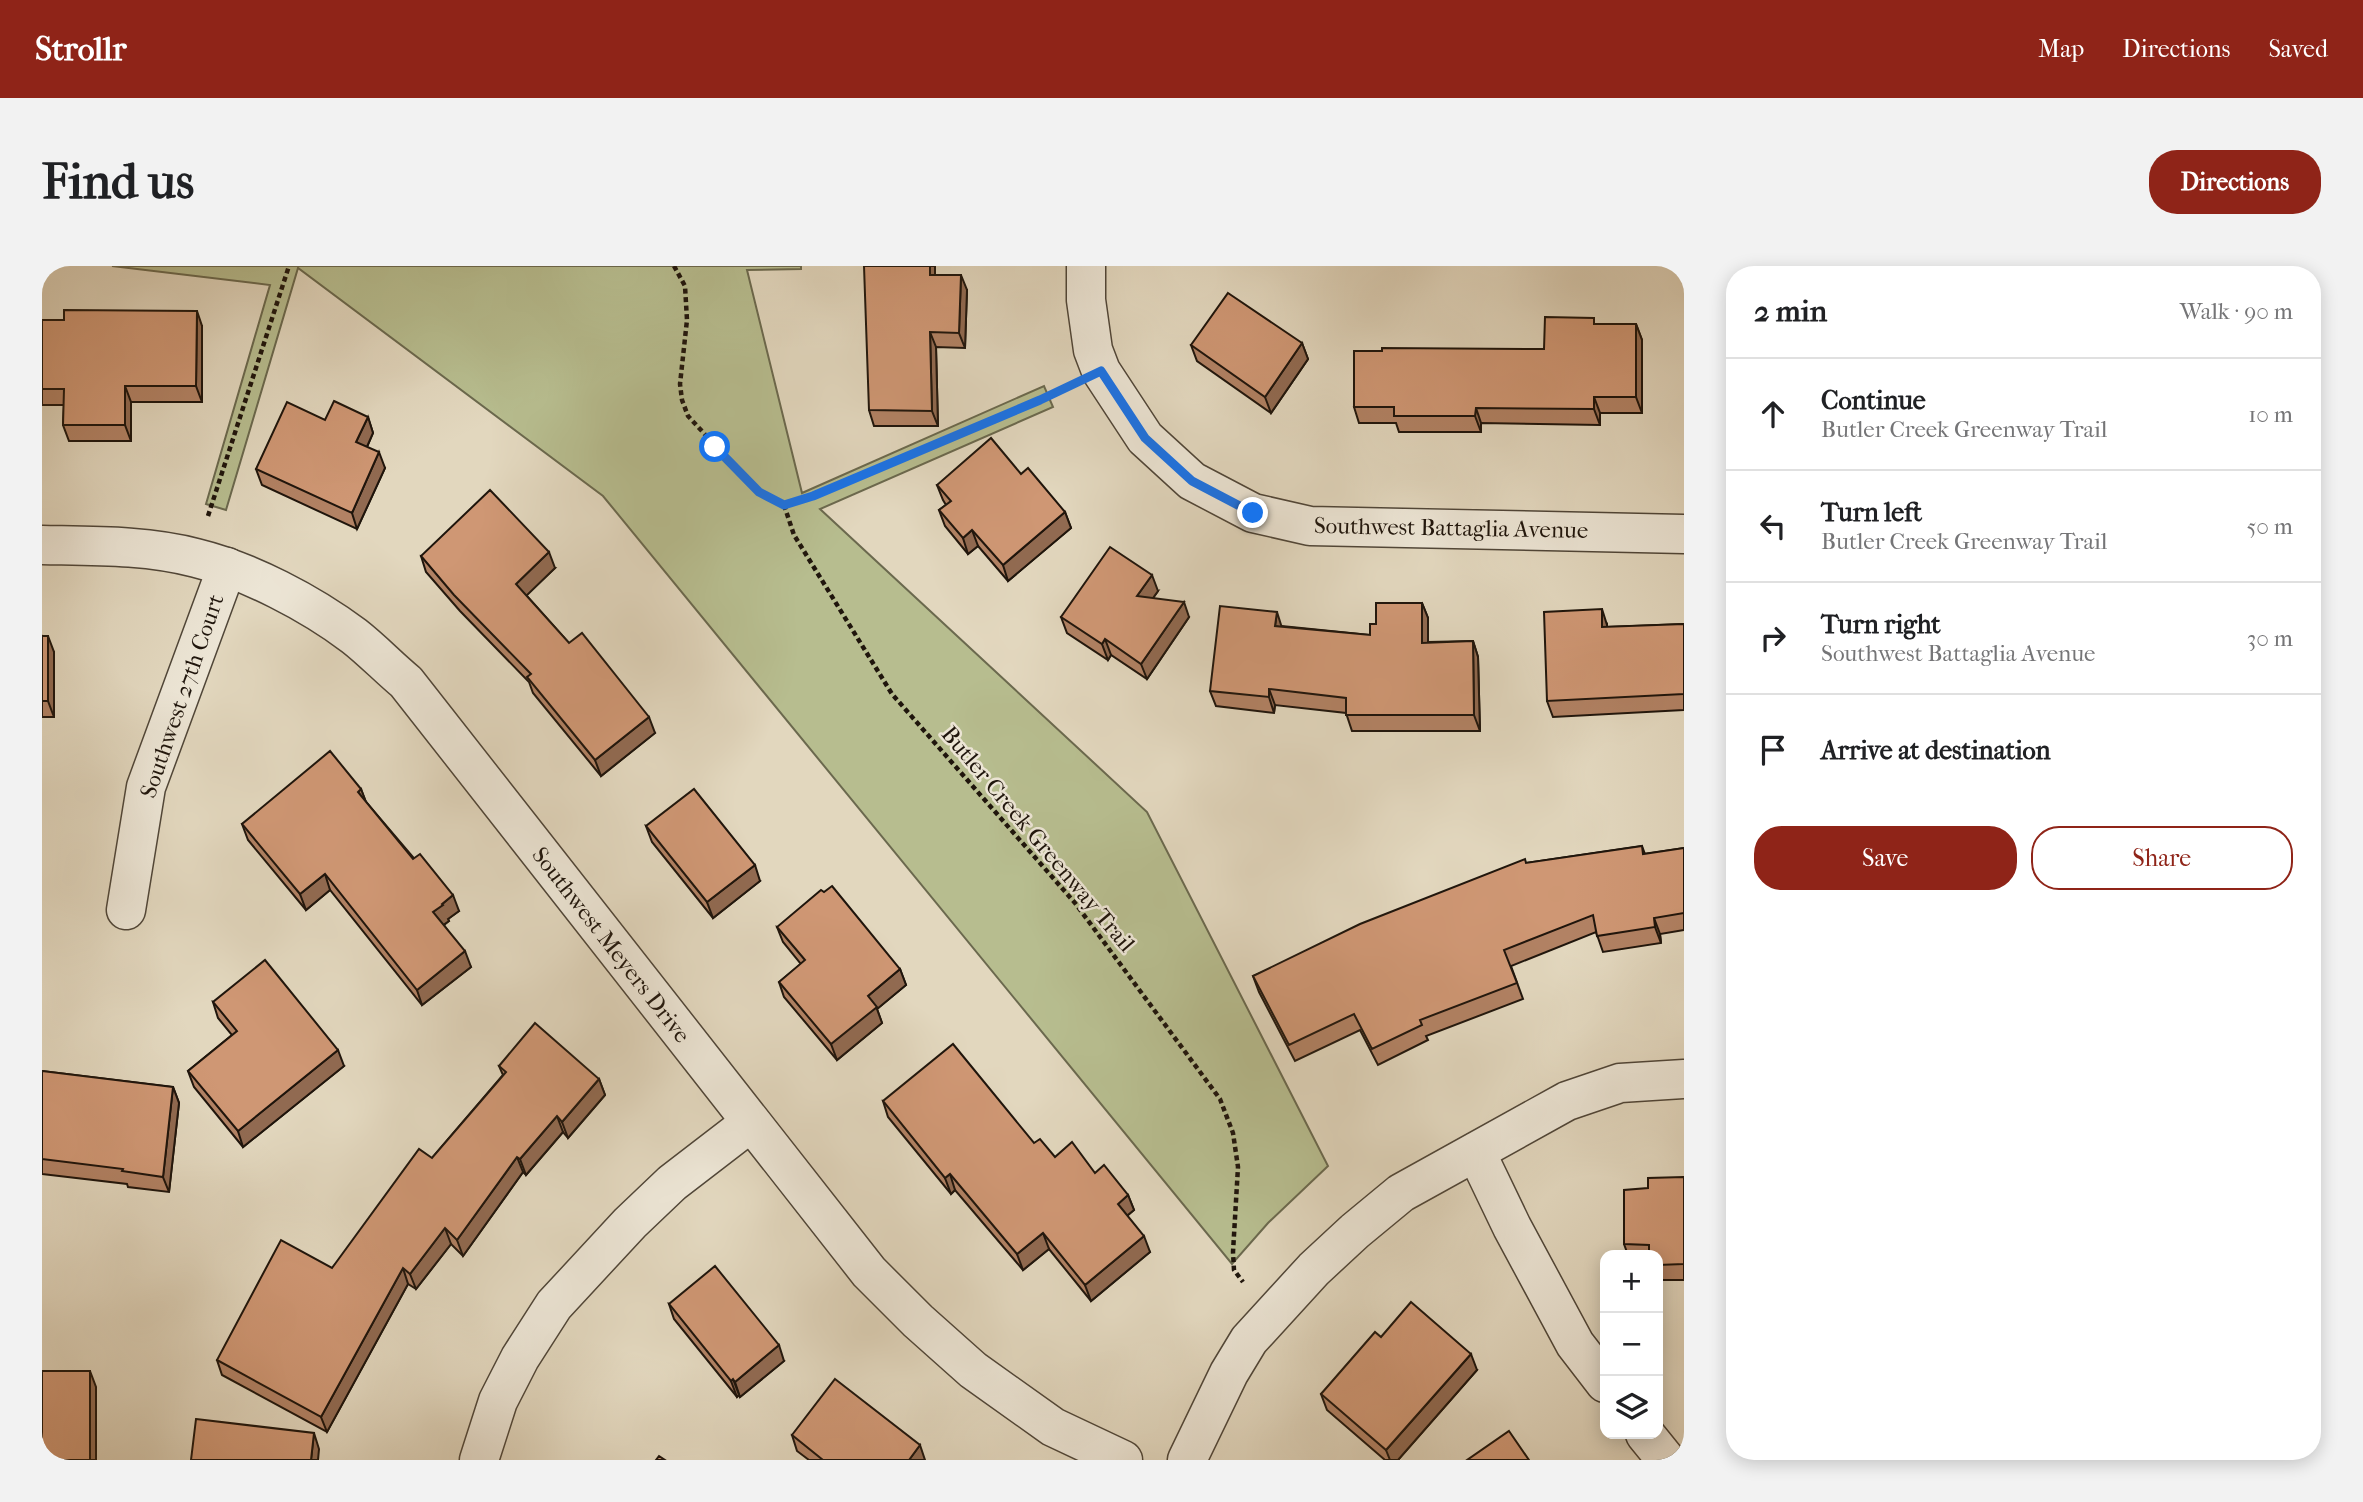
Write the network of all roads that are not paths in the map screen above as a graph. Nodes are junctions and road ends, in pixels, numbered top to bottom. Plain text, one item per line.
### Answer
1 (1086, 283) edge
2 (1684, 534) edge
3 (42, 545) edge
4 (211, 562) junction
5 (126, 910) dead end
6 (1684, 1079) edge
7 (750, 1123) junction
8 (1476, 1152) junction
9 (1600, 1376) edge
10 (1648, 1439) edge
11 (479, 1460) edge
12 (1123, 1460) edge
13 (1187, 1460) edge
14 (1666, 1460) edge

1 - 2 street, Southwest Battaglia Avenue
3 - 4 street, Southwest Meyers Drive
4 - 5 street, Southwest 27th Court
4 - 7 street, Southwest Meyers Drive
6 - 8 street
7 - 11 street
7 - 12 street, Southwest Meyers Drive
8 - 9 street
8 - 13 street
10 - 14 street

